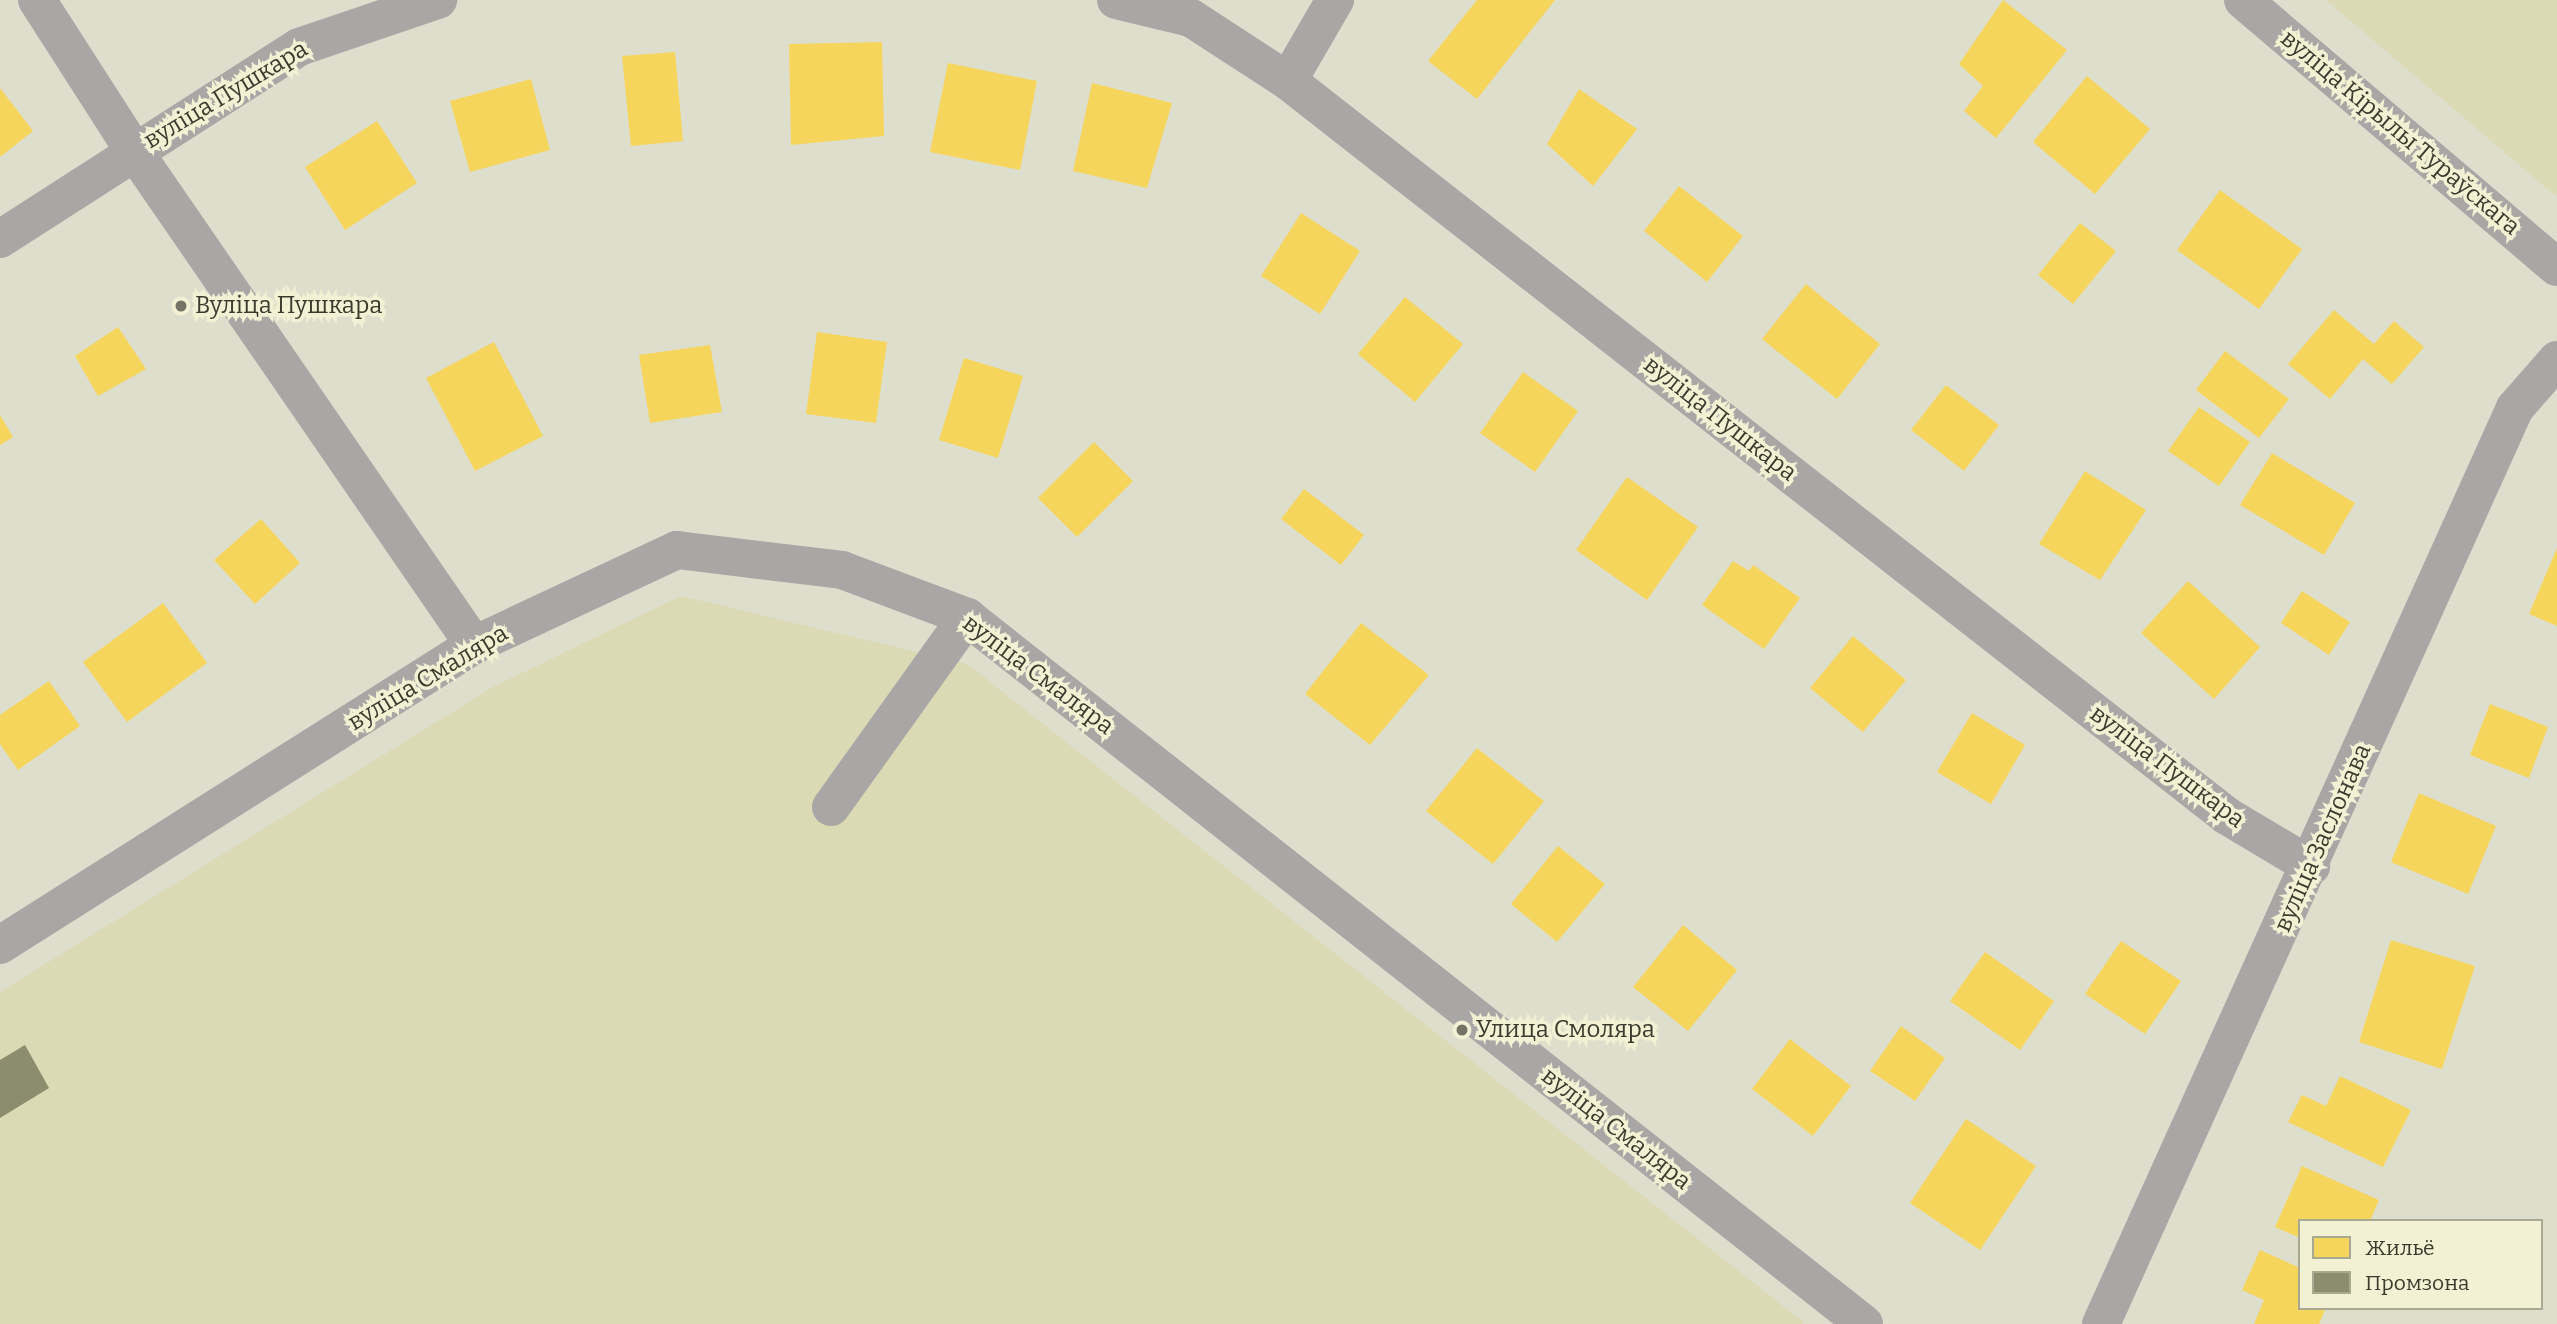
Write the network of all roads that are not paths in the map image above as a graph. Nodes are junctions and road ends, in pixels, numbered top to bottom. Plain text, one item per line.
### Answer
1 (37, 0) edge
2 (438, 0) edge
3 (1116, 0) edge
4 (1335, 0) edge
5 (2243, 0) edge
6 (1288, 81) junction
7 (134, 151) junction
8 (0, 239) edge
9 (2557, 267) edge
10 (2557, 360) edge
11 (967, 617) junction
12 (474, 645) junction
13 (831, 807) dead end
14 (2311, 866) junction
15 (2, 939) edge
16 (1864, 1324) edge
17 (2101, 1324) edge

1 - 7 street
2 - 7 street, вуліца Пушкара
3 - 6 street, вуліца Пушкара
4 - 6 street
5 - 9 street, вуліца Кірылы Тураўскага
6 - 14 street, вуліца Пушкара
7 - 8 street, вуліца Пушкара
7 - 12 street
10 - 14 street, вуліца Заслонава
11 - 12 street, вуліца Смаляра
11 - 13 street
11 - 16 street, вуліца Смаляра
12 - 15 street, вуліца Смаляра
14 - 17 street, вуліца Заслонава

